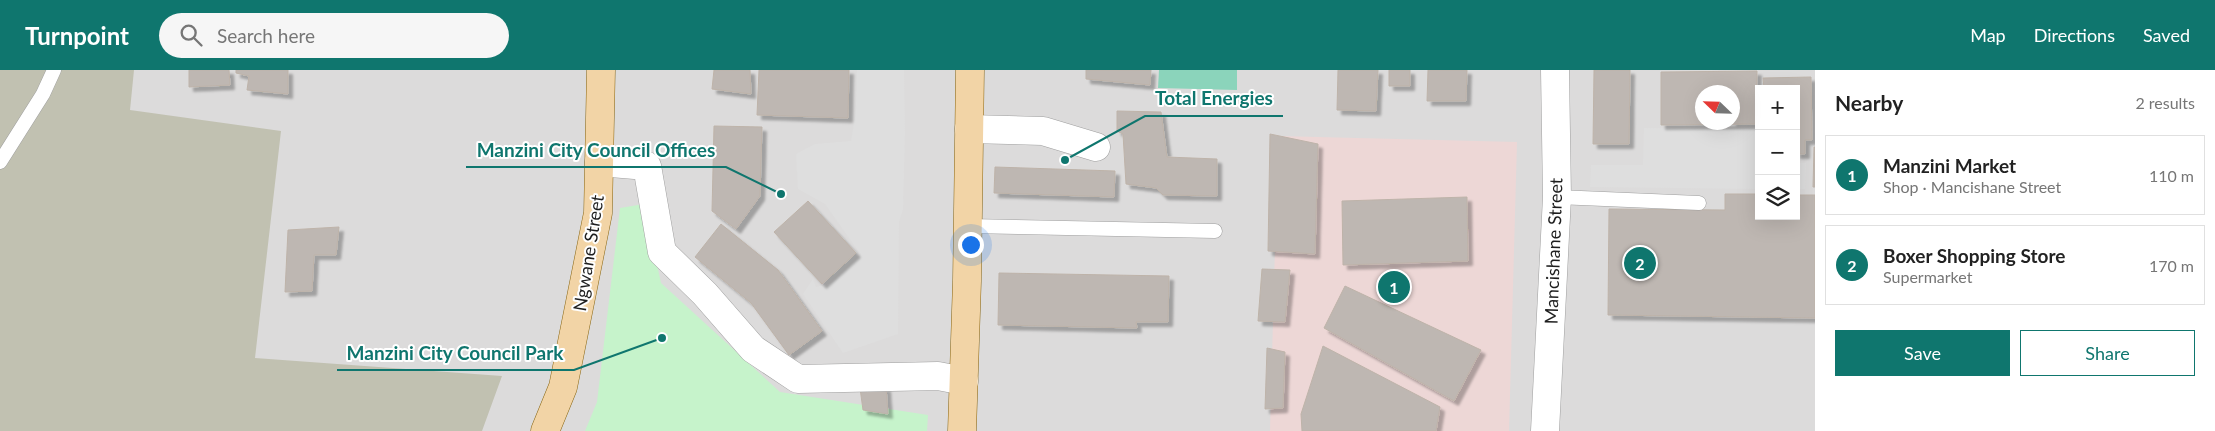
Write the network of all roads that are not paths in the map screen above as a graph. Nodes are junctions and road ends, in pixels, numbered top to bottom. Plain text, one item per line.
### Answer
1 (54, 70) edge
2 (601, 70) edge
3 (970, 70) edge
4 (1555, 70) edge
5 (969, 129) junction
6 (1096, 148) dead end
7 (0, 162) edge
8 (599, 162) junction
9 (1557, 197) junction
10 (1699, 203) dead end
11 (968, 226) junction
12 (1215, 231) dead end
13 (964, 381) junction
14 (544, 431) edge
15 (962, 431) edge
16 (1545, 431) edge

1 - 7 lane
2 - 8 main road, Ngwane Street
3 - 5 main road
4 - 9 street, Mancishane Street
5 - 6 street
5 - 11 main road
8 - 13 street
8 - 14 main road, Ngwane Street
9 - 10 lane
9 - 16 street, Mancishane Street
11 - 12 lane
11 - 13 main road
13 - 15 main road

